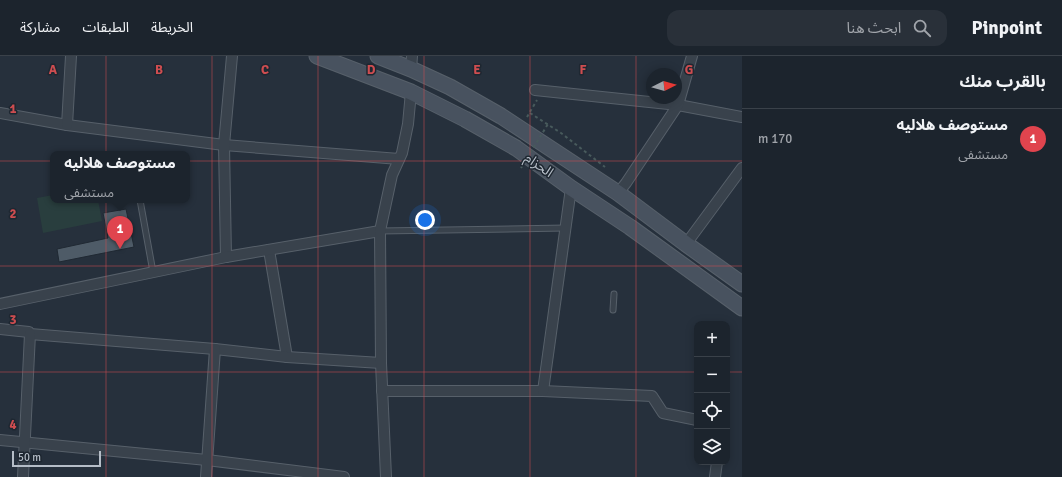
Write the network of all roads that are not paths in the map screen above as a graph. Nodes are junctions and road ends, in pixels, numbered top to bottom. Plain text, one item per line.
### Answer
1 (71, 56) edge
2 (232, 56) edge
3 (317, 56) edge
4 (378, 56) edge
5 (692, 56) edge
6 (412, 63) edge
7 (539, 90) road end
8 (411, 92) junction
9 (678, 105) junction
10 (0, 113) edge
11 (742, 117) edge
12 (67, 125) junction
13 (224, 146) junction
14 (399, 158) junction
15 (742, 168) edge
16 (571, 188) junction
17 (618, 193) junction
18 (141, 203) edge
19 (566, 228) junction
20 (380, 231) junction
21 (686, 244) junction
22 (269, 250) junction
23 (226, 257) junction
24 (153, 272) junction
25 (742, 284) edge
26 (614, 294) dead end
27 (0, 304) edge
28 (742, 308) edge
29 (613, 310) dead end
30 (0, 329) edge
31 (30, 334) junction
32 (215, 349) junction
33 (287, 357) junction
34 (381, 363) junction
35 (382, 391) junction
36 (543, 391) junction
37 (694, 419) edge
38 (0, 440) edge
39 (25, 442) junction
40 (207, 460) junction
41 (717, 465) edge
42 (23, 477) edge
43 (206, 477) edge
44 (344, 477) edge
45 (386, 477) edge
46 (716, 477) edge

1 - 12 street
2 - 13 street
3 - 8 main road, الحزام
4 - 6 main road, الحزام
5 - 9 street
6 - 17 main road, الحزام
7 - 9 street
8 - 14 street
8 - 16 main road, الحزام
9 - 11 street
9 - 17 street
10 - 12 street
12 - 13 street
13 - 14 street
13 - 23 street
14 - 20 street
15 - 21 street
16 - 19 street
16 - 28 main road, الحزام
17 - 21 main road, الحزام
18 - 24 lane
19 - 20 lane
19 - 36 street
20 - 22 street
20 - 34 street
21 - 25 main road, الحزام
22 - 23 street
22 - 33 street
23 - 24 street
24 - 27 street
26 - 29 lane
30 - 31 street
31 - 32 street
31 - 39 street
32 - 33 street
32 - 40 street
33 - 34 street
34 - 35 street
35 - 36 street
35 - 45 street
36 - 37 street
38 - 39 street
39 - 40 street
39 - 42 street
40 - 43 street
40 - 44 street
41 - 46 street

